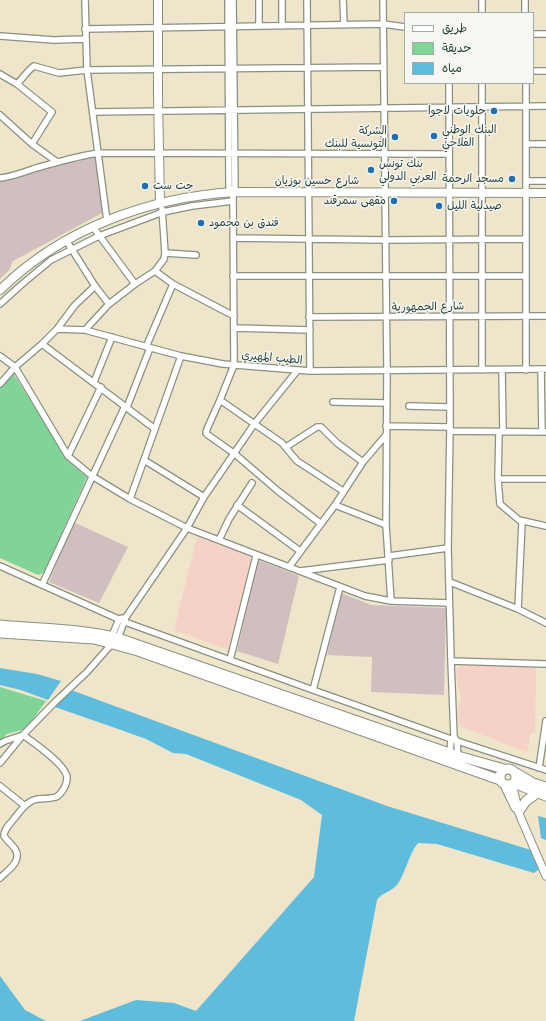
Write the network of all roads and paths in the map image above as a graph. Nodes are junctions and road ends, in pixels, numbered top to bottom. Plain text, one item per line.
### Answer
1 (85, 0) edge
2 (158, 0) edge
3 (228, 0) edge
4 (233, 0) edge
5 (259, 0) edge
6 (282, 0) edge
7 (307, 0) edge
8 (343, 0) edge
9 (383, 0) edge
10 (482, 0) edge
11 (525, 0) edge
12 (482, 12) edge
13 (525, 12) edge
14 (383, 24) junction
15 (307, 25) junction
16 (344, 25) junction
17 (259, 26) junction
18 (282, 26) junction
19 (231, 27) junction
20 (404, 27) edge
21 (158, 28) junction
22 (85, 30) junction
23 (534, 34) edge
24 (546, 34) edge
25 (0, 36) edge
26 (85, 39) junction
27 (383, 67) junction
28 (230, 68) junction
29 (308, 68) junction
30 (158, 69) junction
31 (87, 70) junction
32 (534, 71) edge
33 (546, 71) edge
34 (0, 74) edge
35 (17, 84) junction
36 (449, 84) edge
37 (482, 84) edge
38 (526, 84) edge
39 (526, 106) junction
40 (546, 106) edge
41 (449, 107) junction
42 (482, 107) junction
43 (308, 109) junction
44 (384, 109) junction
45 (231, 110) junction
46 (158, 111) junction
47 (93, 112) junction
48 (0, 115) edge
49 (32, 144) junction
50 (526, 144) junction
51 (546, 144) edge
52 (99, 154) junction
53 (159, 154) junction
54 (231, 154) junction
55 (308, 154) junction
56 (385, 154) junction
57 (449, 154) junction
58 (57, 162) junction
59 (0, 178) edge
60 (526, 181) junction
61 (546, 181) edge
62 (309, 191) junction
63 (385, 192) junction
64 (449, 192) junction
65 (482, 192) junction
66 (526, 192) junction
67 (546, 192) edge
68 (233, 195) junction
69 (160, 203) junction
70 (163, 212) junction
71 (107, 221) junction
72 (93, 227) junction
73 (99, 236) junction
74 (233, 238) junction
75 (309, 239) junction
76 (482, 239) junction
77 (526, 239) junction
78 (66, 240) junction
79 (385, 240) junction
80 (449, 240) junction
81 (71, 249) junction
82 (165, 253) junction
83 (196, 256) dead end
84 (155, 271) junction
85 (233, 276) junction
86 (385, 276) junction
87 (449, 276) junction
88 (482, 276) junction
89 (526, 276) junction
90 (309, 277) junction
91 (135, 284) junction
92 (173, 284) junction
93 (95, 286) junction
94 (0, 290) edge
95 (0, 304) edge
96 (109, 304) junction
97 (234, 316) junction
98 (450, 316) junction
99 (482, 316) junction
100 (526, 316) junction
101 (546, 316) edge
102 (310, 317) junction
103 (386, 318) junction
104 (234, 328) junction
105 (57, 330) junction
106 (85, 330) junction
107 (310, 330) junction
108 (112, 337) junction
109 (42, 344) junction
110 (148, 347) junction
111 (0, 356) edge
112 (181, 356) junction
113 (234, 365) junction
114 (15, 367) junction
115 (544, 369) edge
116 (387, 370) junction
117 (450, 370) junction
118 (482, 370) junction
119 (502, 370) junction
120 (526, 370) junction
121 (297, 371) junction
122 (310, 371) junction
123 (94, 382) junction
124 (0, 384) edge
125 (101, 387) junction
126 (220, 400) junction
127 (333, 402) dead end
128 (387, 403) junction
129 (126, 406) junction
130 (409, 406) dead end
131 (450, 407) junction
132 (255, 424) junction
133 (386, 426) junction
134 (155, 429) junction
135 (450, 429) junction
136 (501, 432) junction
137 (544, 432) edge
138 (386, 435) junction
139 (286, 447) junction
140 (235, 454) junction
141 (68, 456) junction
142 (144, 460) junction
143 (363, 462) junction
144 (92, 476) junction
145 (498, 478) junction
146 (546, 480) edge
147 (252, 483) dead end
148 (343, 491) junction
149 (204, 497) junction
150 (130, 499) junction
151 (237, 505) junction
152 (335, 505) junction
153 (522, 522) junction
154 (320, 523) junction
155 (386, 525) junction
156 (546, 526) edge
157 (187, 528) junction
158 (219, 540) junction
159 (448, 548) junction
160 (300, 551) junction
161 (256, 556) junction
162 (389, 558) junction
163 (0, 566) edge
164 (289, 567) junction
165 (299, 571) junction
166 (450, 582) junction
167 (42, 585) junction
168 (340, 587) junction
169 (391, 601) junction
170 (449, 603) junction
171 (518, 609) junction
172 (123, 619) junction
173 (546, 623) edge
174 (0, 624) edge
175 (0, 633) edge
176 (113, 642) junction
177 (230, 660) junction
178 (451, 661) junction
179 (546, 664) edge
180 (312, 690) junction
181 (546, 721) edge
182 (24, 735) junction
183 (454, 739) junction
184 (0, 744) edge
185 (453, 758) junction
186 (0, 763) edge
187 (538, 768) junction
188 (504, 769) junction
189 (546, 770) edge
190 (516, 773) junction
191 (507, 783) junction
192 (0, 786) edge
193 (546, 787) edge
194 (542, 794) edge
195 (25, 806) junction
196 (520, 814) junction
197 (546, 876) edge
198 (0, 878) edge

1 - 22 street
2 - 21 main road
3 - 19 street
4 - 19 street
5 - 17 street
6 - 18 street
7 - 15 street
8 - 16 street
9 - 14 street
10 - 12 street
11 - 13 street
14 - 16 street
14 - 20 street
14 - 27 street
15 - 16 street
15 - 18 street
15 - 29 street
17 - 18 street
17 - 19 street
19 - 21 street
19 - 28 street
21 - 22 street
21 - 30 main road
22 - 26 street
23 - 24 street
25 - 26 street
26 - 31 street
27 - 29 street
27 - 44 street
28 - 29 street
28 - 30 street
28 - 45 street
29 - 43 street
30 - 31 street
30 - 46 main road
31 - 35 street
31 - 47 street
32 - 33 street
34 - 35 street
35 - 49 street
36 - 41 street
37 - 42 street
38 - 39 street
39 - 40 street
39 - 42 street
39 - 50 street
41 - 42 street
41 - 44 street
41 - 57 street
42 - 65 street
43 - 44 street
43 - 45 street
43 - 55 street
44 - 56 street
45 - 46 street
45 - 54 street
46 - 47 street
46 - 53 main road
47 - 52 street
48 - 49 street
49 - 58 street
50 - 51 street
50 - 60 street
52 - 53 street
52 - 58 street
52 - 71 street
53 - 54 street
53 - 69 main road
54 - 55 street
54 - 68 street
55 - 56 street
55 - 62 street
56 - 57 street
56 - 63 street
57 - 64 street
58 - 59 street
60 - 61 street
60 - 66 street
62 - 63 main road, شارع حسين بوزيان
62 - 68 main road, شارع حسين بوزيان
62 - 75 street
63 - 64 main road, شارع حسين بوزيان
63 - 79 street
64 - 65 main road, شارع حسين بوزيان
64 - 80 street
65 - 66 main road, شارع حسين بوزيان
65 - 76 street
66 - 67 main road, شارع حسين بوزيان
66 - 77 street
68 - 69 main road, شارع حسين بوزيان
68 - 70 street
68 - 74 street
69 - 70 street
69 - 71 main road, شارع حسين بوزيان
70 - 73 street
70 - 82 street
71 - 72 main road, شارع حسين بوزيان
72 - 73 street
72 - 78 main road, شارع حسين بوزيان
73 - 81 street
73 - 91 street
74 - 75 street
74 - 85 street
75 - 79 street
75 - 90 street
76 - 77 street
76 - 80 street
76 - 88 street
77 - 89 street
78 - 81 street
78 - 94 main road, شارع حسين بوزيان
79 - 80 street
79 - 86 street
80 - 87 street
81 - 93 street
81 - 95 street
82 - 83 street
82 - 84 street
84 - 91 street
84 - 92 street
85 - 90 street
85 - 97 street
86 - 87 street
86 - 90 street
86 - 103 street
87 - 88 street
87 - 98 street
88 - 89 street
88 - 99 street
89 - 100 street
90 - 102 street
91 - 96 street
92 - 97 street
92 - 110 street
93 - 96 street
93 - 105 street
96 - 106 street
97 - 104 street
98 - 99 street, شارع الجمهورية
98 - 103 street, شارع الجمهورية
98 - 117 street
99 - 100 street, شارع الجمهورية
99 - 118 street
100 - 101 street, شارع الجمهورية
100 - 120 street
102 - 103 street, شارع الجمهورية
102 - 107 street
103 - 116 street
104 - 107 street
104 - 113 street
105 - 106 street, الطيب المهيري
105 - 109 street
106 - 108 street, الطيب المهيري
107 - 122 street
108 - 110 street, الطيب المهيري
108 - 123 street
109 - 114 street
109 - 123 street
110 - 112 street, الطيب المهيري
110 - 129 street
111 - 114 street
112 - 113 street, الطيب المهيري
112 - 134 street
113 - 121 street, الطيب المهيري
113 - 126 street
114 - 124 street
114 - 141 street
115 - 120 street, الطيب المهيري
115 - 137 street
116 - 117 street, الطيب المهيري
116 - 122 street, الطيب المهيري
116 - 128 street
117 - 118 street, الطيب المهيري
117 - 131 street
118 - 119 street, الطيب المهيري
119 - 120 street, الطيب المهيري
119 - 136 street
121 - 122 street, الطيب المهيري
121 - 132 street
123 - 125 street
125 - 129 street
125 - 141 street
126 - 132 street
126 - 140 street
127 - 128 street
128 - 133 street
129 - 134 street
129 - 144 street
130 - 131 street
131 - 135 street
132 - 139 street
132 - 140 street
133 - 135 street
133 - 138 street
134 - 142 street
135 - 136 street
135 - 159 street
136 - 137 street
136 - 145 street
138 - 143 street
138 - 155 street
139 - 143 street
139 - 148 street
140 - 149 street
140 - 154 street
141 - 144 street
142 - 149 street
142 - 150 street
143 - 148 street
144 - 150 street
144 - 167 street
145 - 146 street
145 - 153 street
147 - 151 street
148 - 152 street
149 - 157 street
150 - 157 street
151 - 158 street
151 - 160 street
152 - 154 street
152 - 155 street
153 - 156 street
153 - 171 street
154 - 160 street
155 - 162 street
157 - 158 street
157 - 172 street
158 - 161 street
159 - 162 street
159 - 166 street
160 - 164 street
161 - 164 street
161 - 177 street
162 - 165 street
162 - 169 street
163 - 167 street
164 - 165 street
165 - 168 street
166 - 170 street
166 - 171 street
167 - 172 street
168 - 169 street
168 - 180 street
169 - 170 street
170 - 178 street
171 - 173 street
172 - 176 street
172 - 177 street
174 - 176 main road
175 - 176 main road
176 - 182 street
176 - 185 main road
177 - 180 street
178 - 179 street
178 - 183 street
180 - 183 street
181 - 187 street
182 - 184 street
182 - 186 street
182 - 195 street
183 - 185 street
183 - 187 street
185 - 188 main road
185 - 191 main road
187 - 189 street
188 - 190 main road
188 - 191 main road
190 - 191 main road
190 - 193 main road
191 - 194 main road
191 - 196 street
192 - 195 street
194 - 196 main road
195 - 198 street
196 - 197 street

